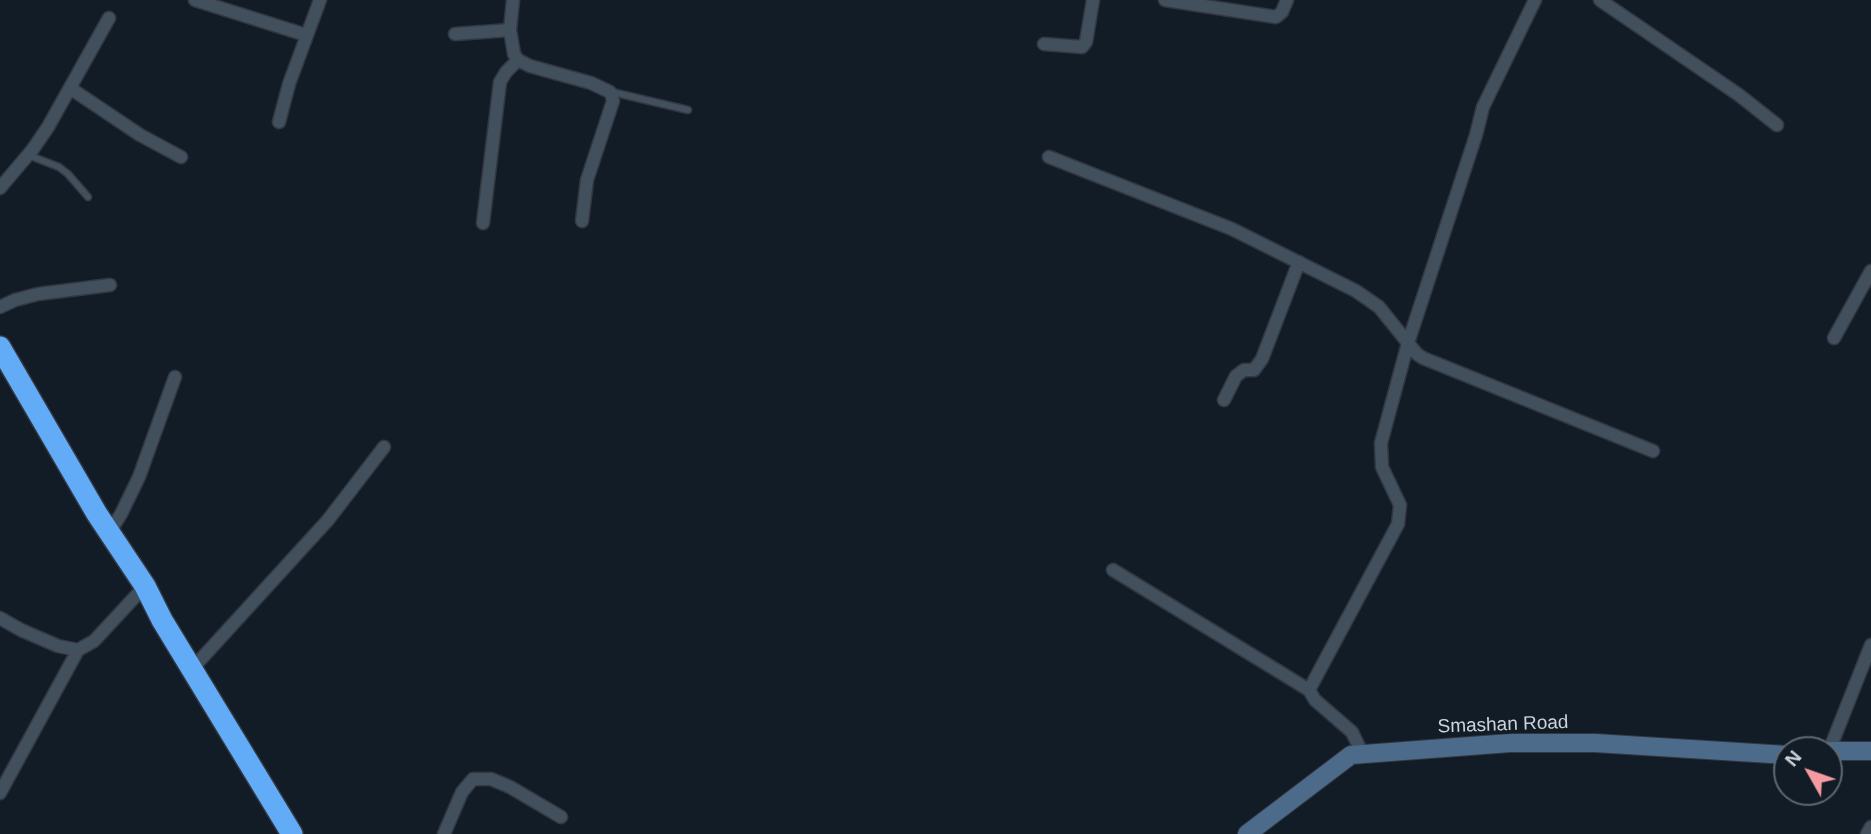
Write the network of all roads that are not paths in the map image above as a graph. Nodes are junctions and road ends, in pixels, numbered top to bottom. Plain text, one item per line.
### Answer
1 (195, 0) edge
2 (320, 0) edge
3 (513, 0) edge
4 (1093, 0) edge
5 (1165, 0) edge
6 (1287, 0) edge
7 (1535, 0) edge
8 (1600, 0) edge
9 (109, 18) dead end
10 (510, 30) junction
11 (455, 34) dead end
12 (306, 35) junction
13 (1044, 44) dead end
14 (518, 60) junction
15 (70, 88) junction
16 (610, 92) junction
17 (688, 110) dead end
18 (279, 122) dead end
19 (1777, 125) dead end
20 (28, 155) junction
21 (181, 157) dead end
22 (1049, 157) dead end
23 (0, 188) edge
24 (88, 197) dead end
25 (582, 221) dead end
26 (483, 223) dead end
27 (1299, 262) junction
28 (1871, 271) edge
29 (110, 285) dead end
30 (0, 307) edge
31 (1834, 338) dead end
32 (1408, 343) junction
33 (0, 347) edge
34 (175, 377) dead end
35 (1224, 400) dead end
36 (384, 447) dead end
37 (1653, 451) dead end
38 (108, 533) junction
39 (1113, 570) dead end
40 (145, 586) junction
41 (0, 618) edge
42 (1871, 645) edge
43 (78, 650) junction
44 (192, 669) junction
45 (1309, 690) junction
46 (1835, 736) edge
47 (1843, 751) edge
48 (1871, 751) edge
49 (1773, 754) edge
50 (1363, 755) junction
51 (0, 793) edge
52 (561, 817) dead end
53 (1871, 827) edge
54 (292, 834) edge
55 (444, 834) edge
56 (1247, 834) edge
57 (1867, 834) edge

1 - 12 street
2 - 12 street
3 - 10 street
4 - 13 street
5 - 6 street
7 - 32 street
8 - 19 street
9 - 15 street
10 - 11 street
10 - 14 street
12 - 18 street
14 - 16 street
14 - 26 street
15 - 20 street
15 - 21 street
16 - 17 lane
16 - 25 street
20 - 23 street
20 - 24 lane
22 - 27 street
27 - 32 street
27 - 35 street
28 - 31 street
29 - 30 street
32 - 37 street
32 - 45 street
33 - 38 highway
34 - 38 street
36 - 44 street
38 - 40 highway
39 - 45 street
40 - 43 street
40 - 44 highway
41 - 43 street
42 - 46 street
43 - 51 street
44 - 54 highway
45 - 50 street
47 - 48 street
49 - 50 street, Smashan Road
50 - 56 street, Smashan Road
52 - 55 street
53 - 57 street

